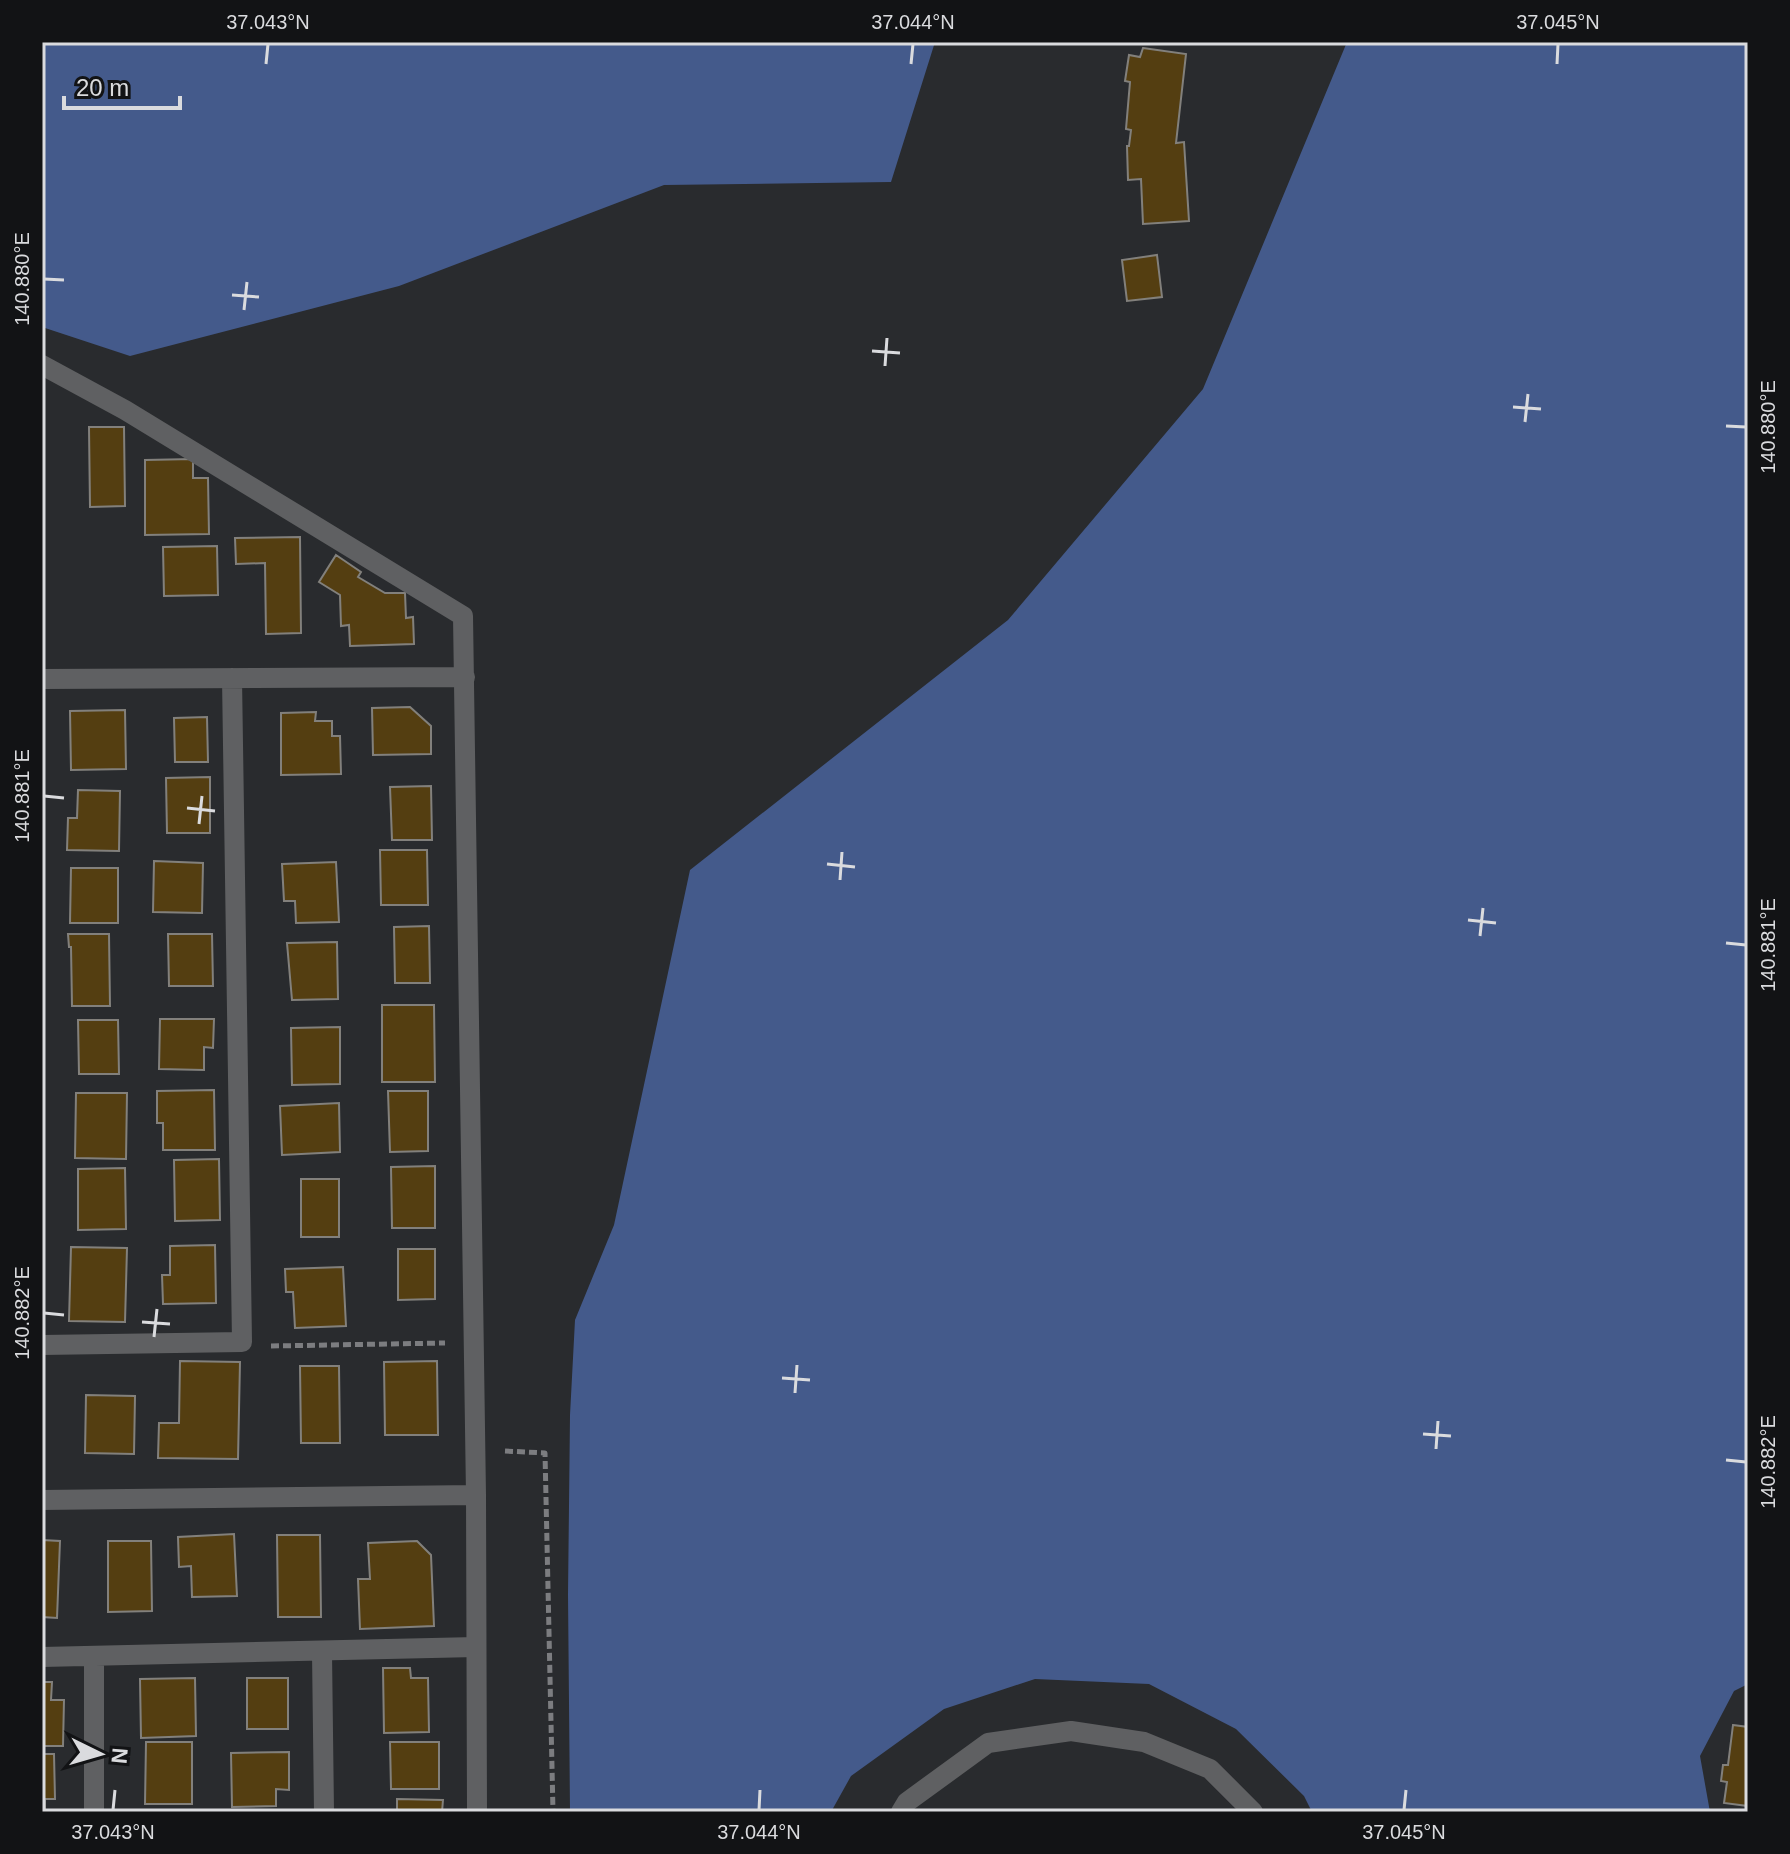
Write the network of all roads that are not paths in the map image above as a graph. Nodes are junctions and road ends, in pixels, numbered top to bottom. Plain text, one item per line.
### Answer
1 (42, 365) edge
2 (465, 677) junction
3 (232, 678) junction
4 (42, 679) edge
5 (42, 1345) edge
6 (476, 1495) junction
7 (42, 1500) edge
8 (476, 1647) junction
9 (322, 1652) junction
10 (94, 1656) junction
11 (42, 1657) edge
12 (94, 1812) edge
13 (324, 1812) edge
14 (477, 1812) edge
15 (901, 1812) edge
16 (1253, 1812) edge

1 - 2 street
2 - 3 street
2 - 6 street
3 - 4 street
3 - 5 street
6 - 7 street
6 - 8 street
8 - 9 street
8 - 14 street
9 - 10 street
9 - 13 street
10 - 11 street
10 - 12 street
15 - 16 street

